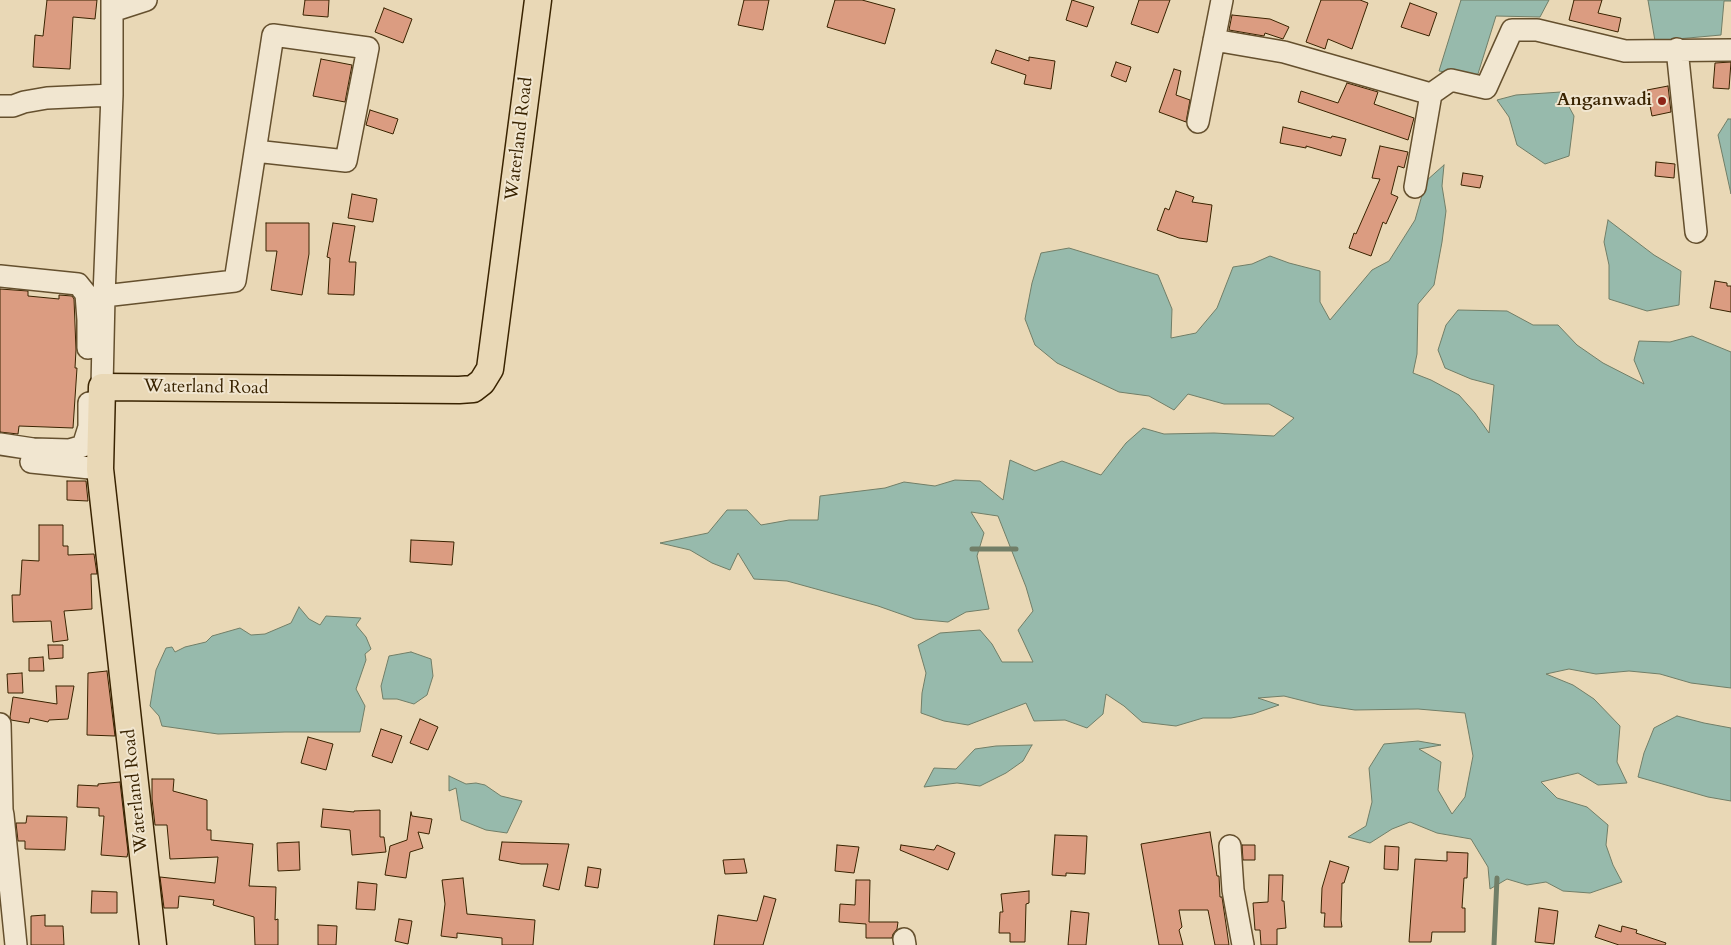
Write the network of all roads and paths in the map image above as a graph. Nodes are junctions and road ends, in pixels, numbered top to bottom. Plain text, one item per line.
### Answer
1 (146, 0) edge
2 (538, 0) edge
3 (1222, 0) edge
4 (112, 6) edge
5 (1214, 40) junction
6 (1677, 50) junction
7 (1731, 50) edge
8 (1431, 94) junction
9 (112, 96) junction
10 (0, 106) edge
11 (1198, 122) dead end
12 (255, 151) junction
13 (1415, 187) dead end
14 (1696, 232) dead end
15 (0, 276) edge
16 (104, 296) junction
17 (102, 387) junction
18 (0, 444) edge
19 (0, 459) edge
20 (100, 469) junction
21 (0, 724) edge
22 (1, 810) edge
23 (1230, 846) dead end
24 (5, 890) edge
25 (16, 945) edge
26 (153, 945) edge
27 (1242, 945) edge

1 - 4 street
2 - 17 main road, Waterland Road
3 - 5 street
4 - 9 street
5 - 8 street
5 - 11 street
6 - 7 street
6 - 8 street
6 - 14 street
8 - 13 street
9 - 10 street
9 - 16 street
12 - 12 street
12 - 16 street
15 - 18 street
16 - 17 street
17 - 20 main road, Waterland Road
19 - 20 street
20 - 26 main road, Waterland Road
21 - 22 street
22 - 24 street
23 - 27 street
24 - 25 street

